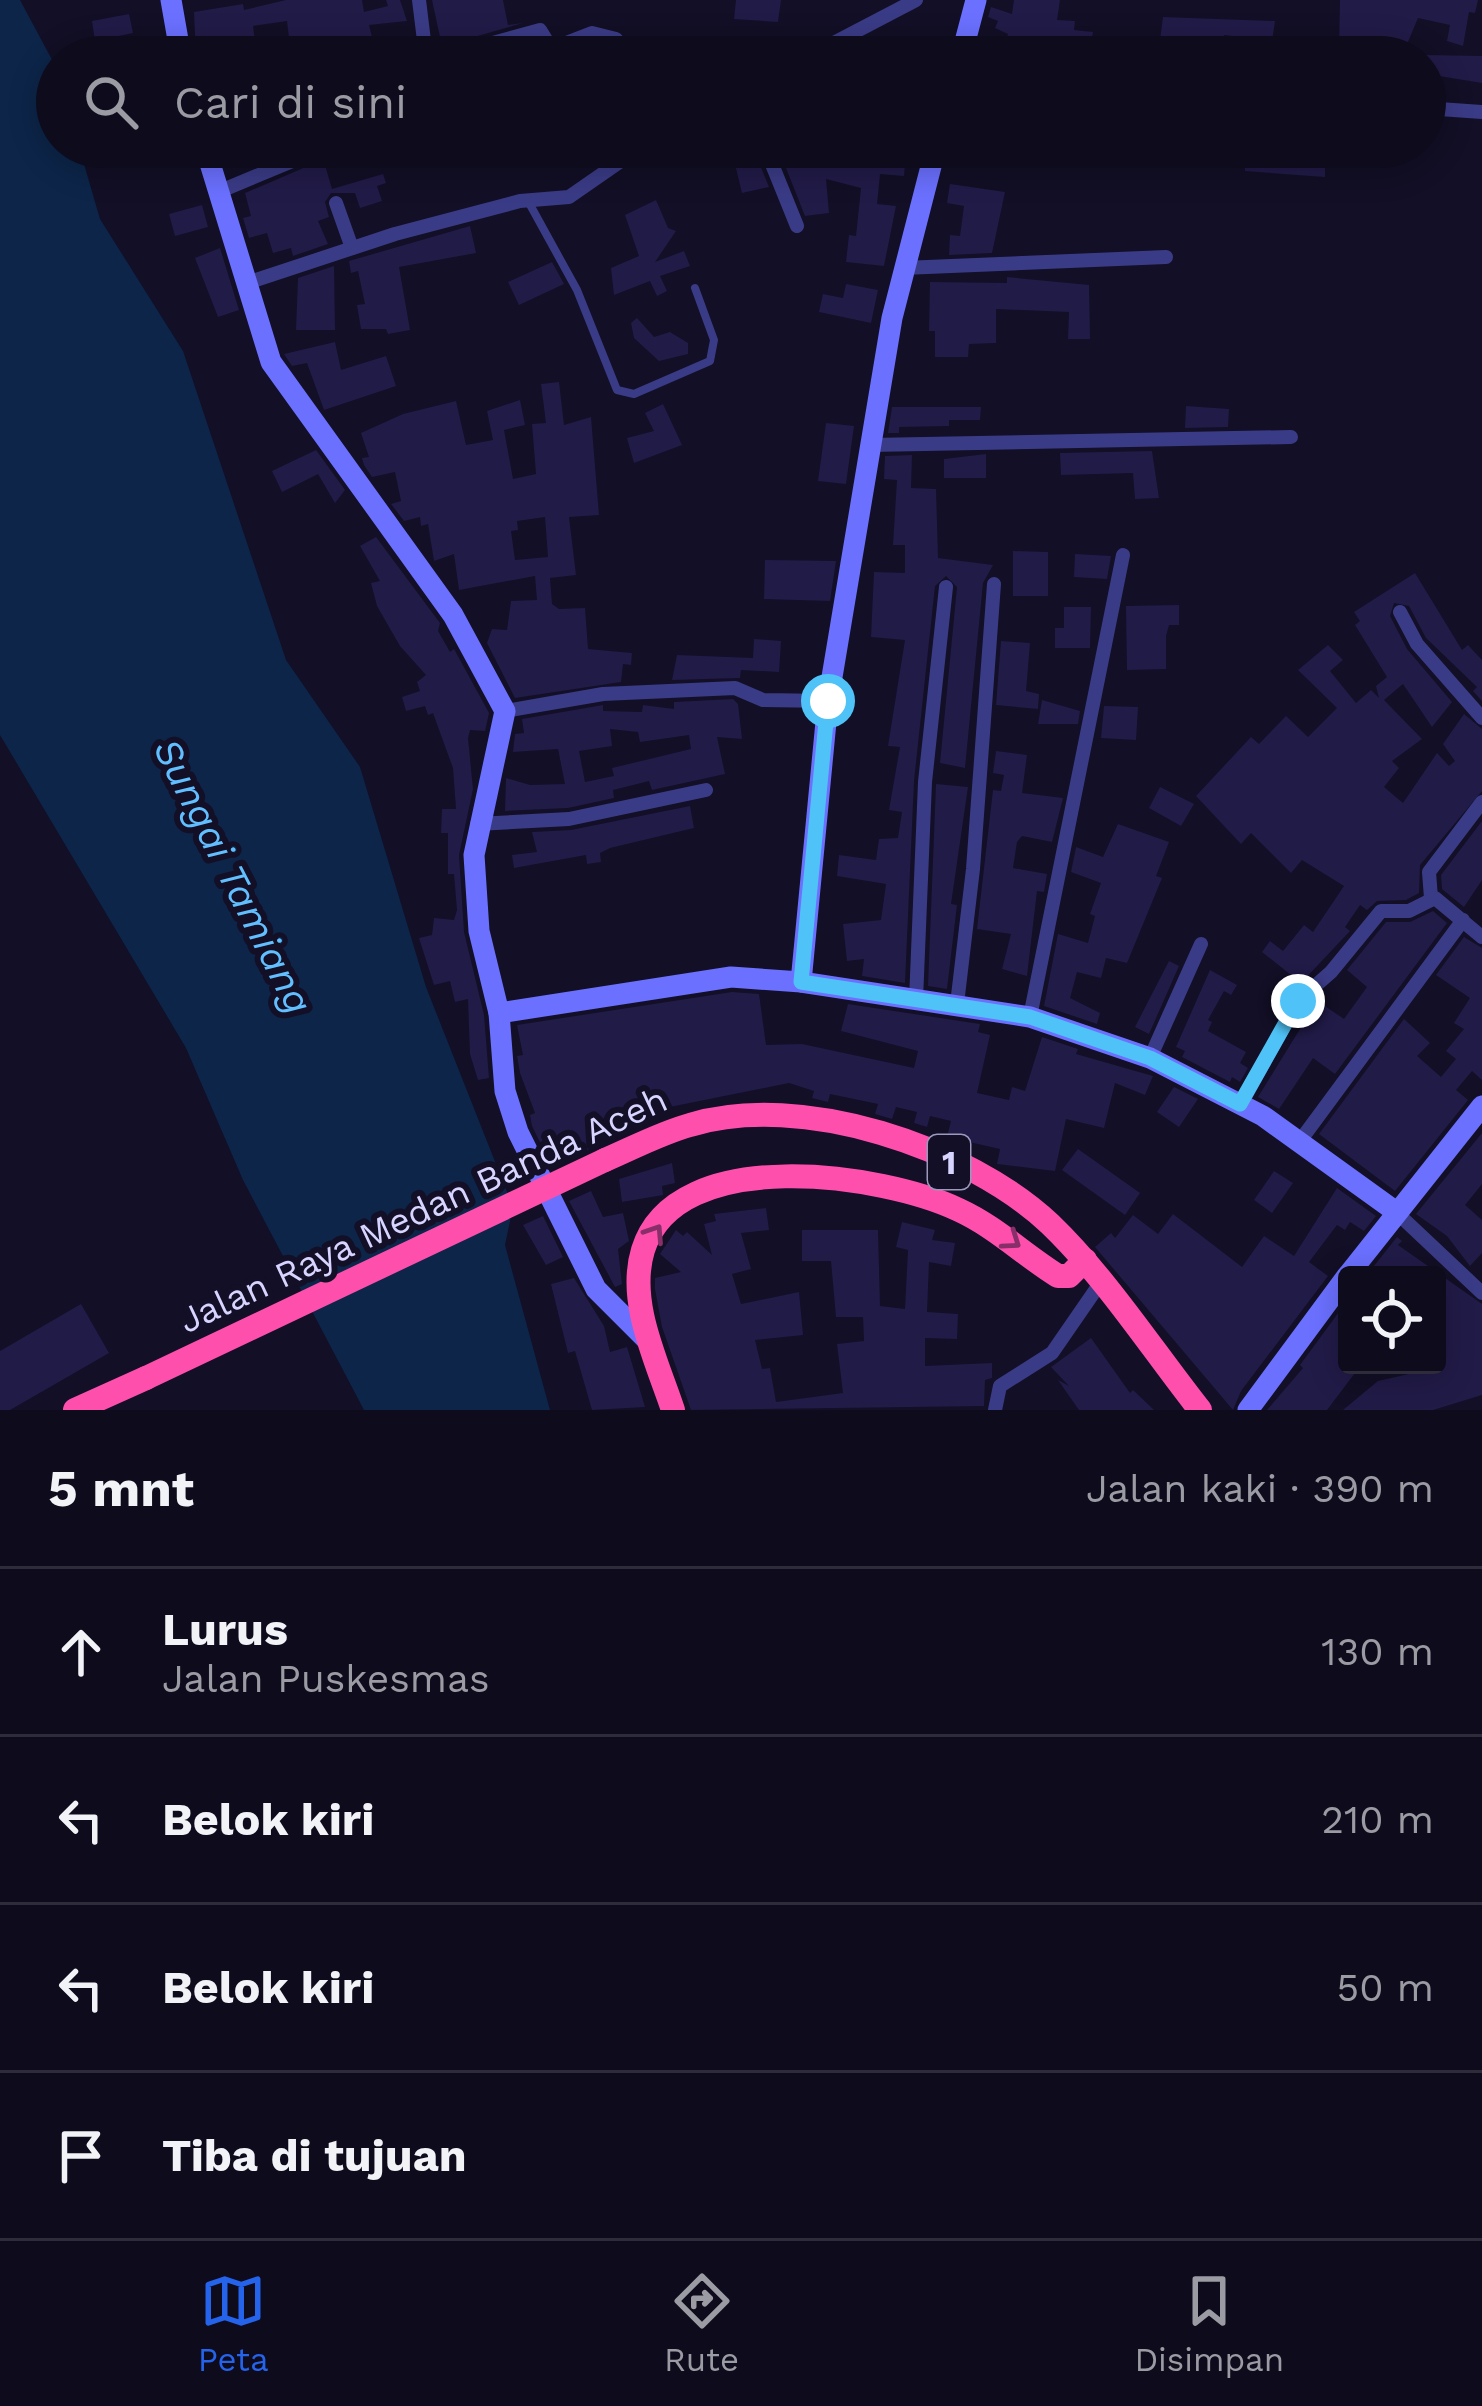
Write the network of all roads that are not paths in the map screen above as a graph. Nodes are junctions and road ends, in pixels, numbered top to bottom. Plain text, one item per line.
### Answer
1 (172, 0) edge
2 (419, 0) edge
3 (916, 0) edge
4 (976, 0) edge
5 (178, 36) edge
6 (423, 36) edge
7 (847, 36) edge
8 (967, 36) edge
9 (1446, 109) edge
10 (1482, 112) edge
11 (211, 168) edge
12 (276, 168) edge
13 (611, 168) edge
14 (774, 168) edge
15 (930, 168) edge
16 (218, 192) junction
17 (528, 200) junction
18 (336, 203) dead end
19 (797, 226) dead end
20 (352, 248) junction
21 (1166, 257) dead end
22 (903, 268) junction
23 (244, 284) junction
24 (695, 288) dead end
25 (1291, 437) dead end
26 (870, 445) junction
27 (1123, 555) dead end
28 (994, 584) dead end
29 (946, 587) dead end
30 (1400, 612) dead end
31 (828, 701) junction
32 (505, 711) junction
33 (1482, 718) edge
34 (706, 790) dead end
35 (1482, 802) edge
36 (477, 824) junction
37 (1431, 898) junction
38 (1463, 920) junction
39 (1482, 937) edge
40 (1201, 944) dead end
41 (801, 982) junction
42 (916, 1000) junction
43 (957, 1004) junction
44 (499, 1013) junction
45 (1030, 1017) junction
46 (1150, 1058) junction
47 (1240, 1104) junction
48 (1482, 1106) edge
49 (1300, 1141) junction
50 (1395, 1211) junction
51 (1085, 1260) junction
52 (1354, 1266) edge
53 (1101, 1282) junction
54 (1338, 1287) edge
55 (1482, 1293) edge
56 (652, 1344) junction
57 (87, 1408) edge
58 (673, 1410) edge
59 (994, 1410) edge
60 (1200, 1410) edge
61 (1248, 1410) edge

1 - 5 street
2 - 6 street
3 - 7 street
4 - 8 street
9 - 10 street
11 - 16 street
12 - 16 street
13 - 17 street
14 - 19 street
15 - 22 street
16 - 23 street
17 - 20 street
17 - 24 lane
18 - 20 street
20 - 23 street
21 - 22 street
22 - 26 street
23 - 32 street
25 - 26 street
26 - 31 street
27 - 45 street
28 - 43 street
29 - 42 street
30 - 33 street
31 - 32 street
31 - 41 street
32 - 36 street
34 - 36 street
35 - 37 street
36 - 44 street
37 - 38 street
37 - 47 street
38 - 39 street
38 - 49 street
40 - 46 street
41 - 42 street
41 - 44 street
42 - 43 street
43 - 45 street
44 - 56 street
45 - 46 street
46 - 47 street
47 - 49 street
48 - 50 street
49 - 50 street
50 - 52 street
50 - 55 street
51 - 53 highway, Jalan Raya Medan Banda Aceh / 1
56 -> 51 highway
51 - 57 highway, Jalan Raya Medan Banda Aceh / 1, bridge
53 - 59 street
53 - 60 highway, Jalan Raya Medan Banda Aceh / 1
54 - 61 street
56 - 58 highway

